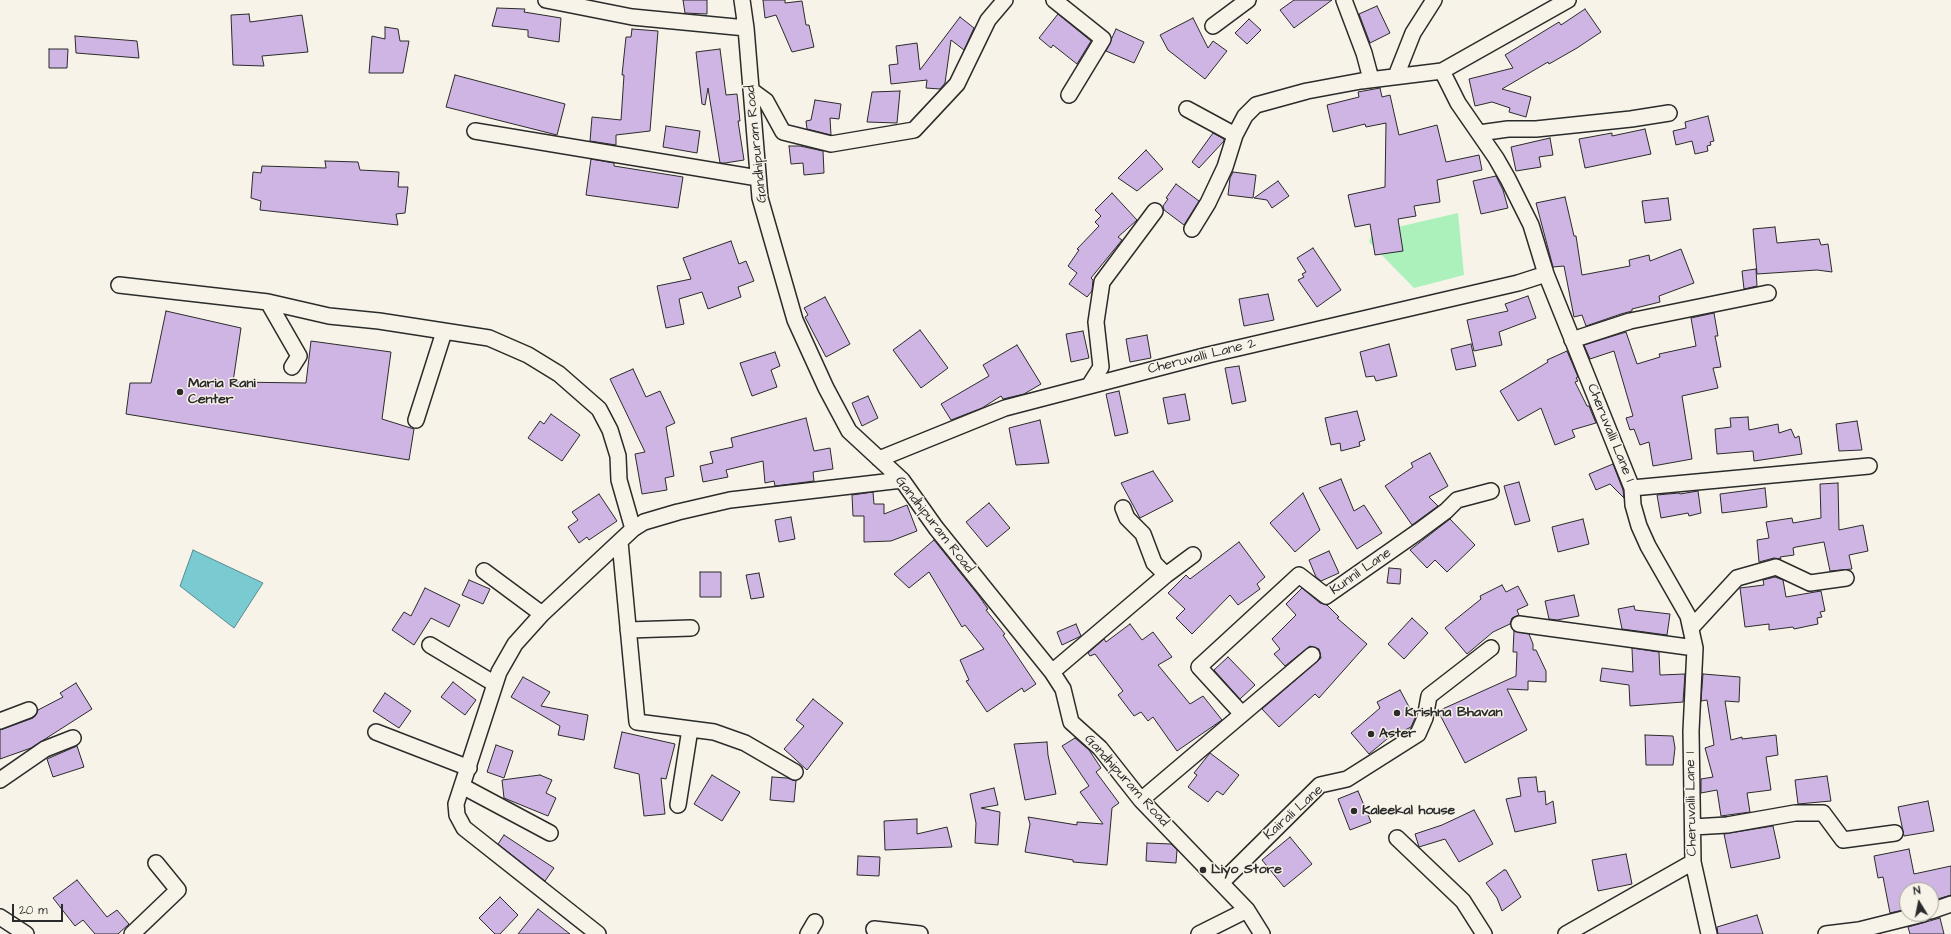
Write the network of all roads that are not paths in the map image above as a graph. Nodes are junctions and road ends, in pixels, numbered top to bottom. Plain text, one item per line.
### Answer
1 (546, 0) edge
2 (742, 0) edge
3 (1005, 0) edge
4 (1054, 0) edge
5 (1248, 0) edge
6 (1344, 0) edge
7 (1434, 0) edge
8 (1568, 0) edge
9 (1213, 26) dead end
10 (746, 28) junction
11 (1442, 71) junction
12 (1396, 76) junction
13 (1371, 79) junction
14 (751, 90) junction
15 (1069, 95) dead end
16 (1188, 109) dead end
17 (1669, 113) dead end
18 (475, 131) dead end
19 (1478, 133) junction
20 (1235, 135) junction
21 (758, 178) junction
22 (1155, 211) dead end
23 (1192, 229) dead end
24 (1539, 276) junction
25 (119, 285) dead end
26 (1768, 293) dead end
27 (268, 302) junction
28 (444, 332) junction
29 (1572, 340) junction
30 (292, 367) dead end
31 (1089, 386) junction
32 (416, 420) dead end
33 (879, 459) junction
34 (1869, 466) dead end
35 (902, 480) junction
36 (1632, 488) junction
37 (1491, 491) dead end
38 (1123, 508) dead end
39 (633, 529) junction
40 (620, 542) junction
41 (1194, 555) dead end
42 (484, 571) dead end
43 (1166, 575) junction
44 (1846, 578) dead end
45 (542, 614) junction
46 (1519, 624) dead end
47 (691, 628) dead end
48 (1691, 628) junction
49 (628, 630) junction
50 (430, 645) dead end
51 (1491, 648) dead end
52 (1695, 648) junction
53 (1312, 655) dead end
54 (1052, 672) junction
55 (495, 684) junction
56 (29, 710) dead end
57 (1242, 714) junction
58 (0, 721) edge
59 (690, 729) junction
60 (376, 732) dead end
61 (72, 738) dead end
62 (469, 768) junction
63 (795, 772) dead end
64 (0, 780) edge
65 (462, 786) junction
66 (1142, 800) junction
67 (678, 805) dead end
68 (1693, 827) junction
69 (1896, 833) dead end
70 (550, 834) dead end
71 (1397, 838) dead end
72 (1694, 862) junction
73 (156, 863) dead end
74 (1221, 883) junction
75 (1951, 904) edge
76 (1939, 908) edge
77 (1247, 910) junction
78 (0, 917) edge
79 (1899, 920) edge
80 (874, 929) dead end
81 (26, 934) edge
82 (132, 934) edge
83 (598, 934) edge
84 (920, 934) edge
85 (1199, 934) edge
86 (1262, 934) edge
87 (1484, 934) edge
88 (1566, 934) edge
89 (1709, 934) edge
90 (1826, 934) edge

1 - 10 street
2 - 10 street, Gandhipuram Road
3 - 14 street
4 - 15 street
5 - 9 street
6 - 13 street
7 - 12 street
8 - 11 street
10 - 14 street, Gandhipuram Road
11 - 12 street
11 - 19 street, Cheruvalli Lane 1
12 - 13 street
13 - 20 street
14 - 21 street, Gandhipuram Road
16 - 20 street
17 - 19 street
18 - 21 street
19 - 24 street, Cheruvalli Lane 1
20 - 23 street
21 - 33 street, Gandhipuram Road
22 - 31 street
24 - 29 street, Cheruvalli Lane 1
24 - 31 street, Cheruvalli Lane 2
25 - 27 street
26 - 29 street
27 - 28 street
27 - 30 street
28 - 32 street
28 - 39 street
29 - 36 street, Cheruvalli Lane 1
31 - 33 street, Cheruvalli Lane 2
33 - 35 street, Gandhipuram Road
34 - 36 street
35 - 39 street
35 - 54 street, Gandhipuram Road
36 - 48 street, Cheruvalli Lane 1
37 - 57 street, Kunnil Lane
38 - 43 street
39 - 40 street
40 - 45 street
40 - 49 street
41 - 43 street
42 - 45 street
43 - 54 street
44 - 48 street
45 - 55 street
46 - 52 street
47 - 49 street
48 - 52 street, Cheruvalli Lane 1
49 - 59 street
50 - 55 street
51 - 74 street, Kairali Lane
52 - 68 street, Cheruvalli Lane 1
53 - 57 street
54 - 66 street, Gandhipuram Road
55 - 62 street
56 - 58 street
57 - 66 street
59 - 63 street
59 - 67 street
60 - 62 street
61 - 64 street
62 - 65 street
65 - 70 street
65 - 83 street
66 - 74 street, Gandhipuram Road
68 - 69 street
68 - 72 street, Cheruvalli Lane 1
71 - 87 street
72 - 88 street, Cheruvalli Lane 1
72 - 89 street
73 - 82 street
74 - 77 street, Gandhipuram Road
75 - 76 street
77 - 85 street
77 - 86 street, Gandhipuram Road
78 - 81 street
79 - 90 street
80 - 84 street

